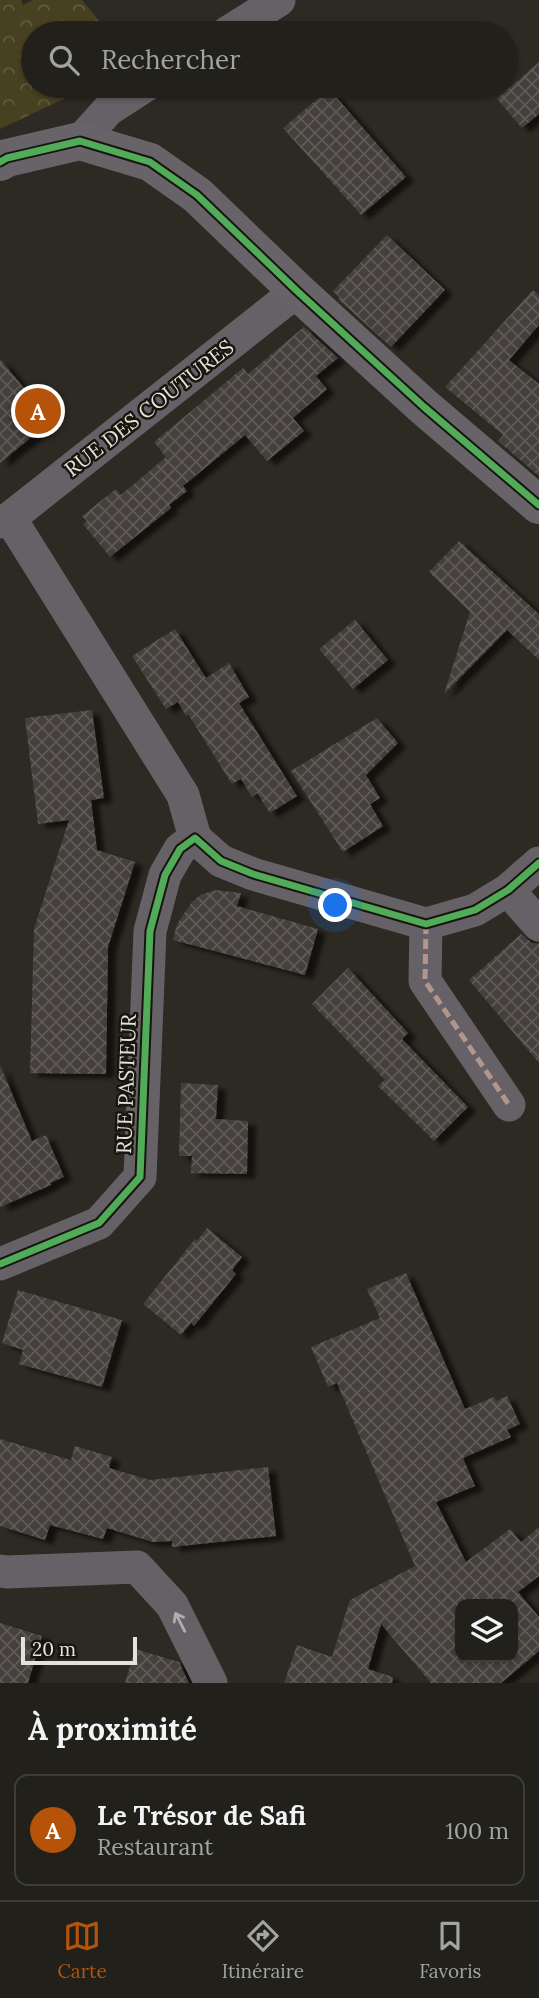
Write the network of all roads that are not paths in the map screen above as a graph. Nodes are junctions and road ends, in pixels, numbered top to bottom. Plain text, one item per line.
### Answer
1 (279, 0) edge
2 (246, 21) edge
3 (126, 98) edge
4 (80, 141) junction
5 (0, 162) edge
6 (298, 291) junction
7 (539, 505) edge
8 (5, 520) edge
9 (195, 838) junction
10 (539, 863) edge
11 (508, 890) junction
12 (426, 924) junction
13 (539, 925) edge
14 (509, 1105) dead end
15 (0, 1264) edge
16 (0, 1571) edge
17 (211, 1683) edge

1 - 2 street
3 - 4 street
4 - 5 street
4 - 6 street
6 - 7 street
6 - 8 street, RUE DES COUTURES
8 - 9 street
9 - 12 street
9 - 15 street, RUE PASTEUR
10 - 11 street
11 - 12 street
11 - 13 street
12 - 14 street
17 -> 16 street

